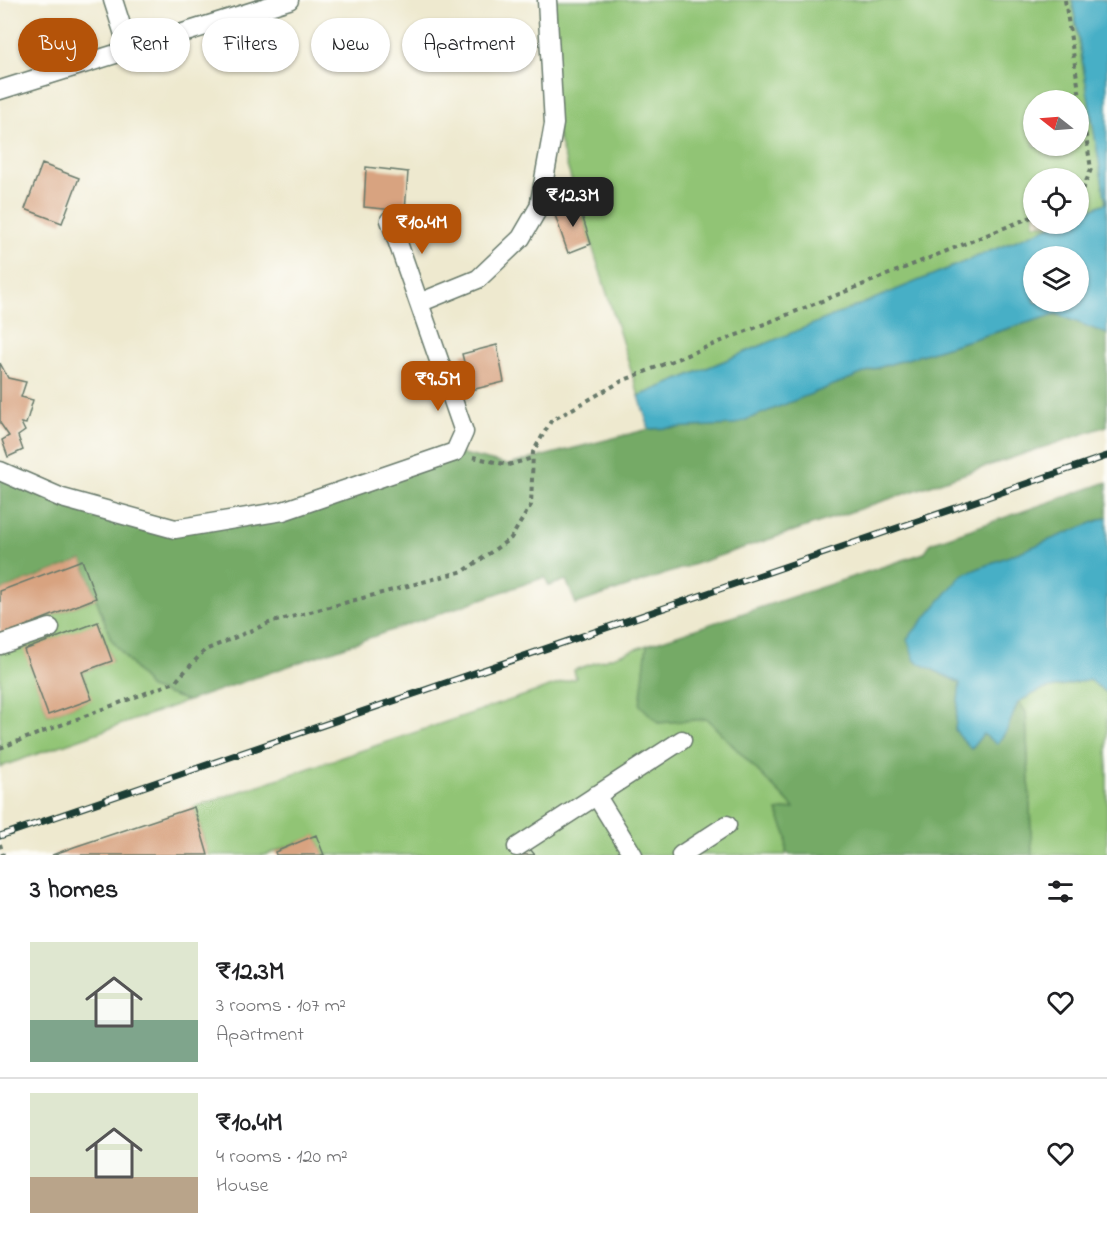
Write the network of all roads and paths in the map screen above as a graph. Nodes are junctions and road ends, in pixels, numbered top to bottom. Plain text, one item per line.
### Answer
1 (113, 0) edge
2 (289, 0) edge
3 (547, 0) edge
4 (1065, 0) edge
5 (119, 18) edge
6 (190, 31) edge
7 (110, 56) edge
8 (0, 90) edge
9 (1089, 174) edge
10 (390, 220) dead end
11 (1023, 220) edge
12 (419, 303) junction
13 (455, 452) junction
14 (533, 458) junction
15 (0, 471) edge
16 (50, 628) dead end
17 (0, 645) edge
18 (682, 740) dead end
19 (0, 748) edge
20 (596, 795) junction
21 (727, 825) dead end
22 (0, 844) edge
23 (517, 847) dead end
24 (3, 855) edge
25 (633, 855) edge
26 (681, 855) edge

1 - 5 street
2 - 6 street
3 - 12 street
4 - 9 path
7 - 8 street
10 - 12 street
11 - 14 path
12 - 13 street
13 - 14 path
13 - 15 street
14 - 19 path
16 - 17 street
18 - 20 street
20 - 23 street
20 - 25 street
21 - 26 street
22 - 24 path

